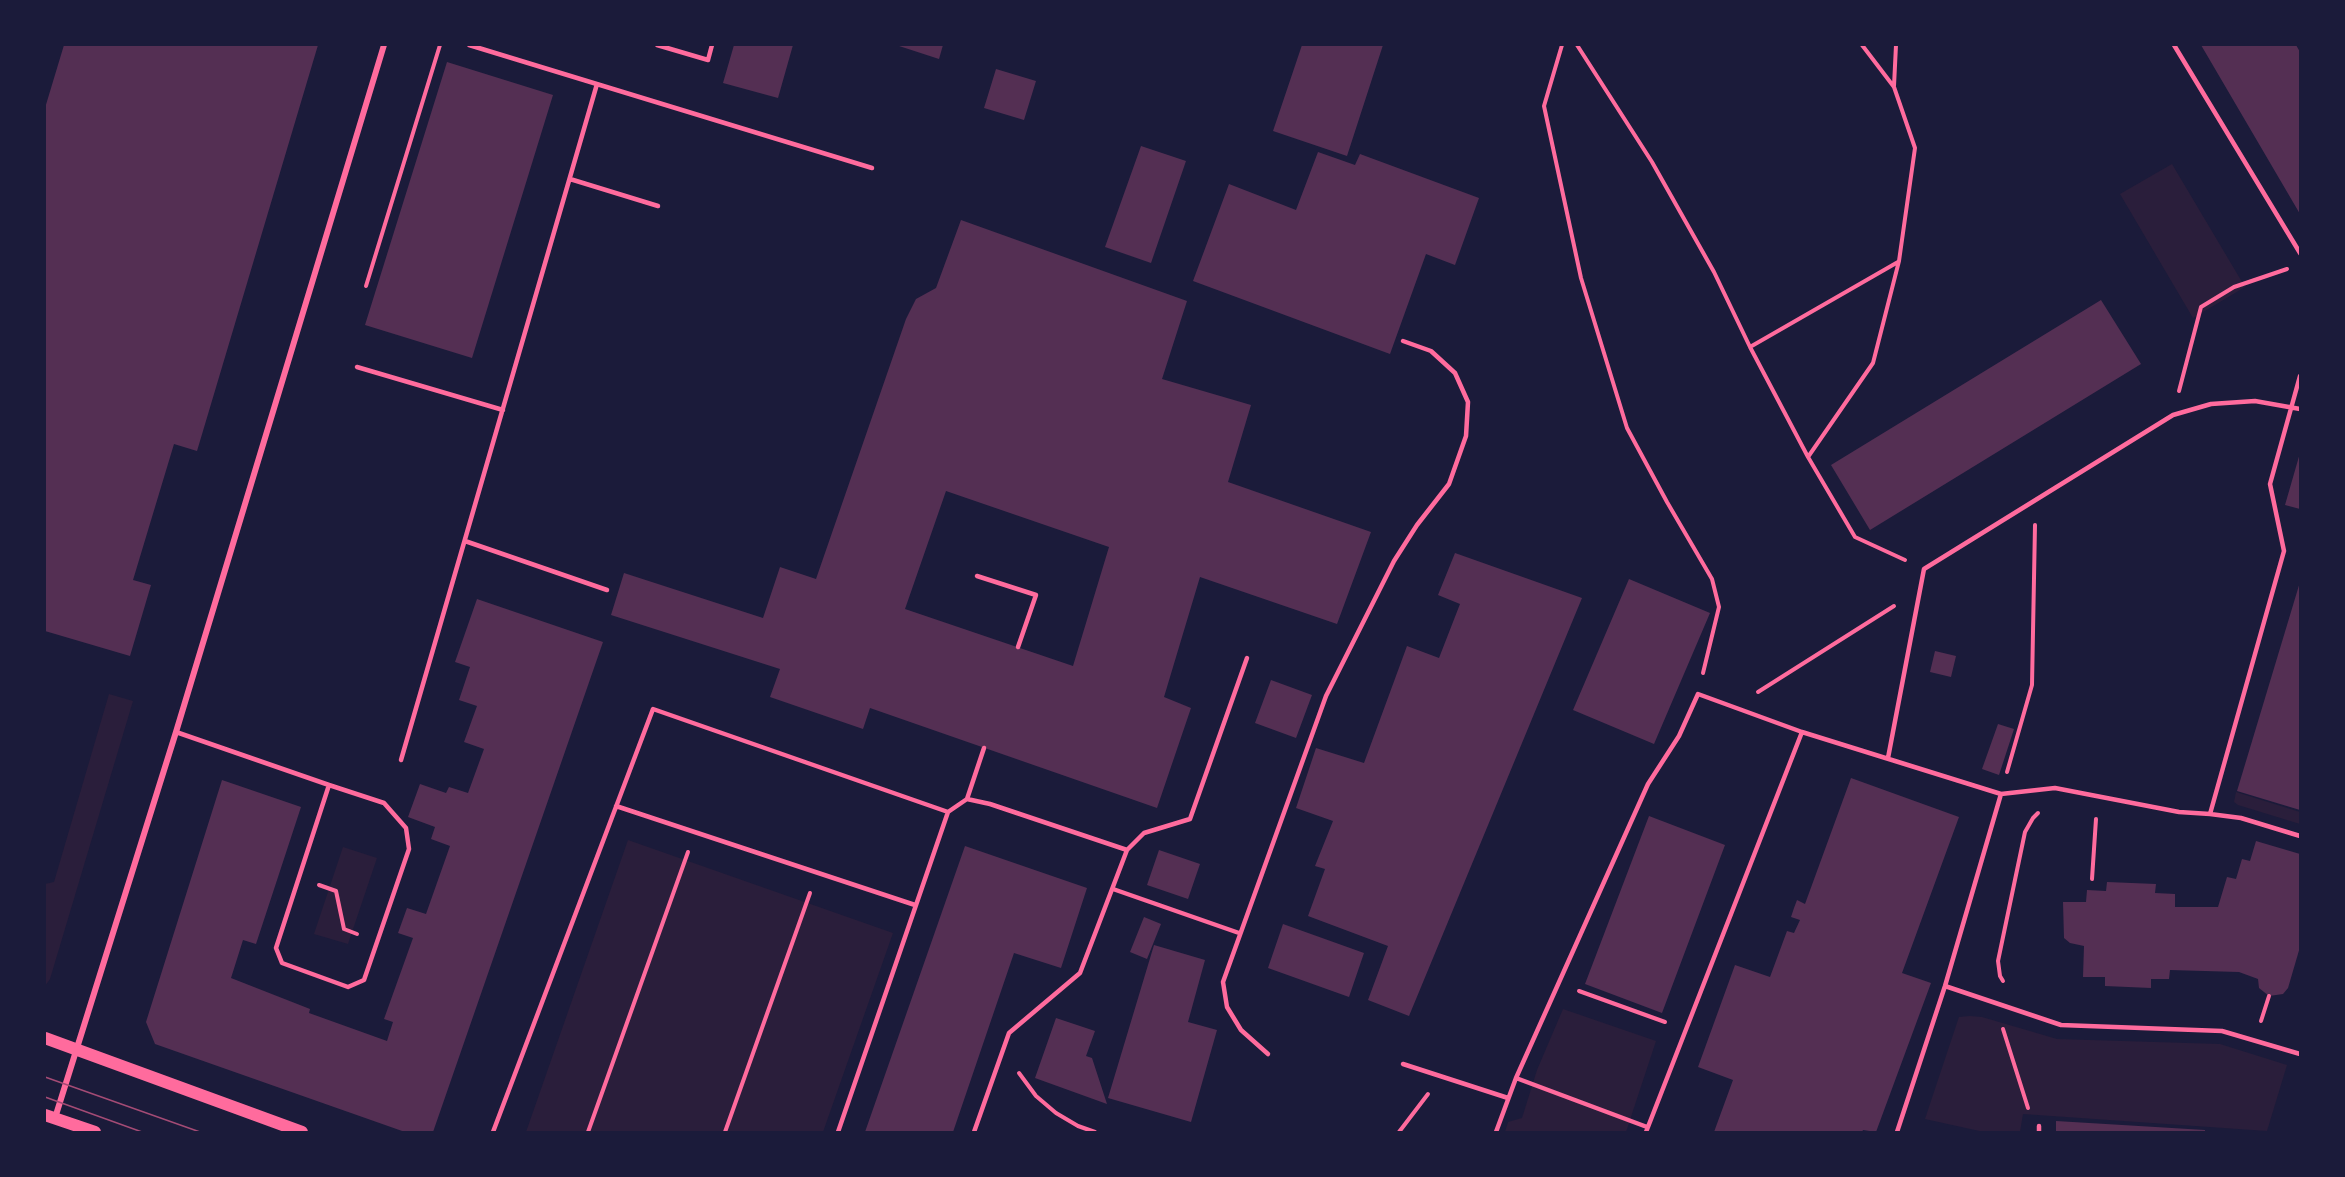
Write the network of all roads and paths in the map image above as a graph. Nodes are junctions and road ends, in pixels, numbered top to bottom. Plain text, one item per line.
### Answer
1 (384, 45) edge
2 (440, 45) edge
3 (469, 45) edge
4 (657, 45) edge
5 (712, 45) edge
6 (1562, 45) edge
7 (1577, 45) edge
8 (1862, 45) edge
9 (1896, 45) edge
10 (2174, 45) edge
11 (597, 84) junction
12 (1894, 87) junction
13 (872, 168) dead end
14 (570, 179) junction
15 (658, 206) dead end
16 (2300, 253) edge
17 (1899, 261) junction
18 (2297, 266) dead end
19 (366, 286) dead end
20 (1403, 341) dead end
21 (1750, 347) junction
22 (357, 367) dead end
23 (2300, 376) edge
24 (2177, 396) dead end
25 (2291, 406) junction
26 (2300, 409) edge
27 (503, 410) junction
28 (1808, 457) junction
29 (2036, 501) junction
30 (465, 542) junction
31 (1924, 569) junction
32 (977, 576) dead end
33 (607, 590) dead end
34 (1899, 603) dead end
35 (1018, 647) dead end
36 (1247, 658) dead end
37 (1698, 694) junction
38 (1754, 695) dead end
39 (176, 732) junction
40 (1802, 732) junction
41 (984, 748) dead end
42 (1888, 758) junction
43 (401, 760) dead end
44 (329, 785) junction
45 (2001, 794) junction
46 (967, 799) junction
47 (616, 806) junction
48 (2043, 809) dead end
49 (948, 812) junction
50 (2097, 812) dead end
51 (2210, 814) junction
52 (695, 832) junction
53 (2300, 836) edge
54 (1127, 850) junction
55 (817, 873) junction
56 (299, 879) junction
57 (2092, 879) dead end
58 (1113, 889) junction
59 (915, 905) junction
60 (1239, 933) junction
61 (378, 940) junction
62 (1558, 983) junction
63 (2006, 985) dead end
64 (1945, 986) junction
65 (2269, 996) dead end
66 (2252, 1018) dead end
67 (2261, 1021) junction
68 (2271, 1024) dead end
69 (1685, 1030) junction
70 (45, 1038) edge
71 (2009, 1047) dead end
72 (78, 1050) junction
73 (1268, 1054) dead end
74 (2300, 1054) edge
75 (1403, 1064) dead end
76 (1016, 1069) dead end
77 (1516, 1078) junction
78 (1427, 1096) dead end
79 (1508, 1098) junction
80 (2029, 1112) dead end
81 (50, 1116) edge
82 (1646, 1129) edge
83 (95, 1132) edge
84 (302, 1132) edge
85 (493, 1132) edge
86 (588, 1132) edge
87 (725, 1132) edge
88 (838, 1132) edge
89 (974, 1132) edge
90 (1095, 1132) edge
91 (1400, 1132) edge
92 (1496, 1132) edge
93 (1897, 1132) edge

1 - 39 street
2 - 19 path
3 - 11 lane
4 - 5 lane
6 - 37 path
7 - 21 path
8 - 12 path
9 - 12 path
10 - 16 lane
11 - 13 lane
11 - 14 lane
12 - 17 path
14 - 15 lane
14 - 27 lane
17 - 21 path
17 - 28 path
18 - 24 path
20 - 60 lane
21 - 28 path
22 - 27 lane
23 - 25 lane
25 - 26 lane
25 - 29 lane
25 - 51 lane
27 - 30 lane
28 - 31 path
29 - 31 lane
29 - 45 path
30 - 33 lane
30 - 43 lane
31 - 42 lane
32 - 35 lane
34 - 38 path
36 - 54 lane
37 - 40 lane
37 - 62 lane
39 - 44 lane
39 - 72 street
40 - 42 lane
40 - 69 lane
41 - 46 lane
42 - 45 lane
44 - 56 lane
44 - 61 lane
45 - 51 lane
45 - 64 lane
46 - 49 lane
46 - 54 lane
47 - 49 lane
47 - 52 lane
47 - 85 lane
48 - 63 path
49 - 59 lane
50 - 57 path
51 - 53 lane
52 - 55 lane
52 - 86 path
54 - 58 lane
55 - 59 lane
55 - 87 path
56 - 61 path
56 - 61 lane
58 - 60 lane
58 - 89 lane
59 - 88 lane
60 - 73 lane
62 - 69 path
62 - 77 lane
64 - 74 lane
64 - 93 lane
65 - 67 path
66 - 67 path
67 - 68 path
69 - 82 lane
70 - 72 main road
71 - 80 path
72 - 81 street
72 - 84 main road
75 - 79 lane
76 - 90 path
77 - 79 lane
77 - 82 lane
78 - 91 path
79 - 92 lane
81 - 83 main road

